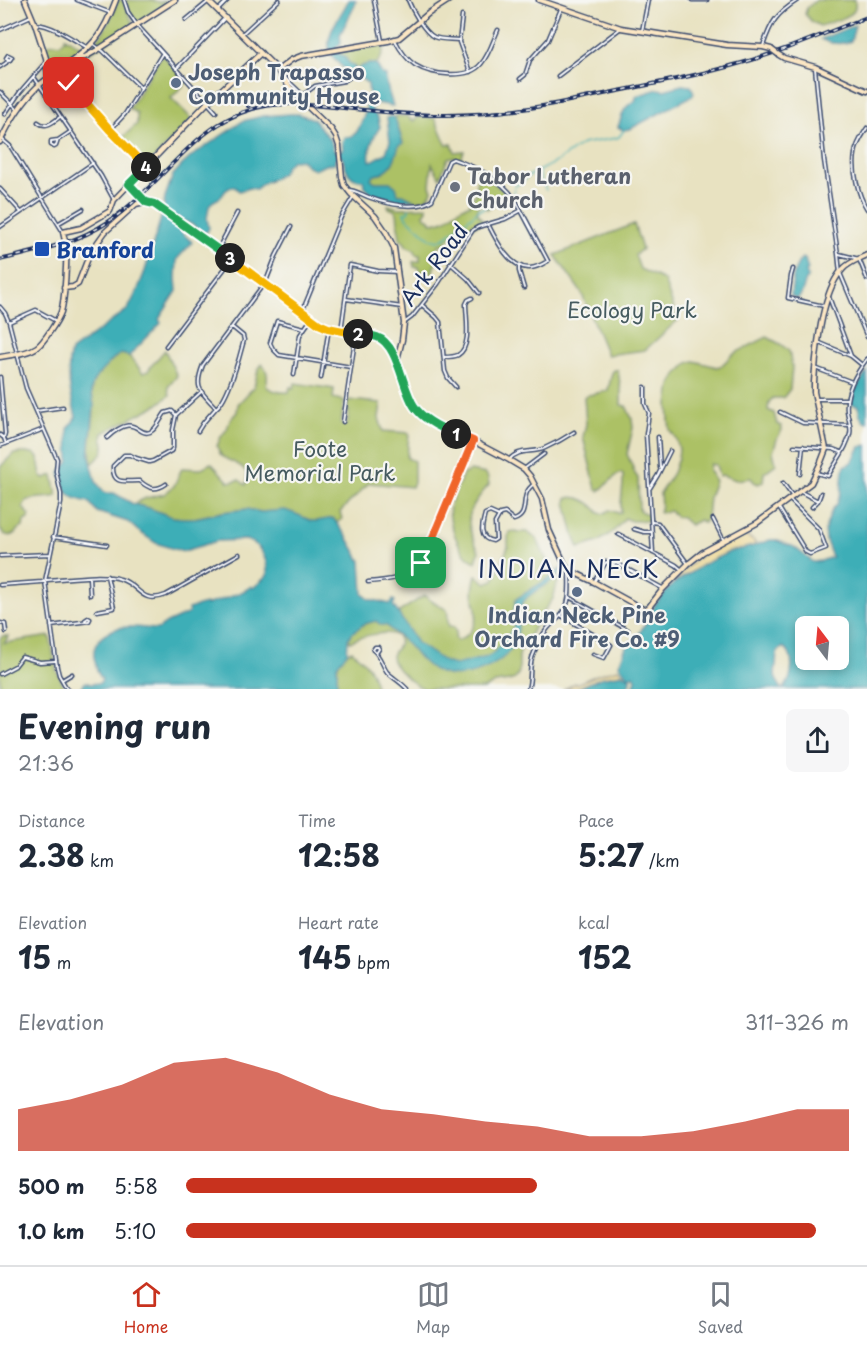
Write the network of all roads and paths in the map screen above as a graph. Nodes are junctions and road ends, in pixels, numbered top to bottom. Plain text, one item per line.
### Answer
1 (25, 0) edge
2 (77, 0) edge
3 (116, 0) edge
4 (124, 0) edge
5 (174, 0) edge
6 (228, 0) edge
7 (279, 0) edge
8 (374, 0) edge
9 (408, 0) edge
10 (449, 0) edge
11 (539, 0) edge
12 (648, 0) edge
13 (692, 0) edge
14 (707, 0) edge
15 (798, 0) edge
16 (208, 1) edge
17 (562, 7) junction
18 (218, 10) junction
19 (111, 13) junction
20 (462, 15) dead end
21 (31, 16) junction
22 (225, 18) junction
23 (186, 20) dead end
24 (421, 21) junction
25 (35, 24) junction
26 (137, 25) junction
27 (621, 28) junction
28 (0, 30) edge
29 (498, 30) dead end
30 (642, 31) junction
31 (242, 34) junction
32 (395, 39) junction
33 (459, 40) junction
34 (382, 42) junction
35 (93, 44) junction
36 (763, 46) junction
37 (89, 48) junction
38 (99, 49) junction
39 (261, 53) junction
40 (162, 54) junction
41 (76, 59) junction
42 (8, 60) dead end
43 (46, 62) junction
44 (0, 67) edge
45 (815, 67) junction
46 (176, 69) junction
47 (58, 71) junction
48 (279, 72) junction
49 (470, 72) junction
50 (352, 76) dead end
51 (558, 76) dead end
52 (34, 77) junction
53 (48, 78) junction
54 (520, 79) dead end
55 (39, 86) junction
56 (141, 88) junction
57 (867, 91) edge
58 (0, 92) edge
59 (207, 103) junction
60 (11, 104) junction
61 (18, 110) junction
62 (216, 111) dead end
63 (5, 114) dead end
64 (60, 117) junction
65 (38, 122) dead end
66 (867, 128) edge
67 (110, 130) junction
68 (70, 132) junction
69 (0, 140) edge
70 (58, 140) dead end
71 (93, 163) junction
72 (146, 167) junction
73 (129, 184) junction
74 (0, 189) edge
75 (348, 190) junction
76 (353, 196) junction
77 (42, 198) junction
78 (114, 200) junction
79 (146, 202) junction
80 (867, 208) edge
81 (83, 209) dead end
82 (521, 210) junction
83 (21, 212) junction
84 (237, 213) dead end
85 (58, 223) junction
86 (488, 224) junction
87 (0, 227) edge
88 (291, 227) dead end
89 (63, 232) junction
90 (218, 249) junction
91 (838, 254) junction
92 (867, 255) edge
93 (232, 259) junction
94 (859, 259) junction
95 (450, 262) junction
96 (519, 266) junction
97 (793, 269) dead end
98 (398, 272) junction
99 (840, 273) junction
100 (867, 279) edge
101 (265, 284) junction
102 (64, 288) junction
103 (524, 288) dead end
104 (479, 293) dead end
105 (829, 296) junction
106 (346, 298) junction
107 (472, 298) dead end
108 (422, 306) junction
109 (0, 307) edge
110 (402, 307) junction
111 (825, 307) junction
112 (302, 312) junction
113 (311, 319) junction
114 (56, 321) junction
115 (9, 322) junction
116 (404, 323) junction
117 (232, 327) junction
118 (304, 328) junction
119 (328, 328) junction
120 (341, 331) junction
121 (356, 333) junction
122 (867, 337) edge
123 (819, 343) junction
124 (166, 346) dead end
125 (18, 353) junction
126 (851, 356) junction
127 (0, 357) edge
128 (297, 357) junction
129 (444, 357) junction
130 (867, 359) edge
131 (397, 360) junction
132 (323, 361) junction
133 (862, 365) junction
134 (351, 367) junction
135 (815, 368) junction
136 (294, 375) dead end
137 (0, 377) edge
138 (321, 378) dead end
139 (852, 382) junction
140 (456, 387) dead end
141 (645, 387) dead end
142 (201, 392) junction
143 (816, 399) junction
144 (847, 399) junction
145 (63, 407) dead end
146 (216, 408) junction
147 (36, 411) junction
148 (780, 412) dead end
149 (176, 415) junction
150 (343, 422) dead end
151 (822, 424) junction
152 (850, 425) junction
153 (44, 429) junction
154 (198, 431) dead end
155 (574, 432) dead end
156 (0, 435) edge
157 (658, 437) dead end
158 (4, 438) junction
159 (107, 438) dead end
160 (473, 441) junction
161 (6, 444) junction
162 (0, 446) edge
163 (794, 446) dead end
164 (803, 446) junction
165 (670, 450) dead end
166 (826, 450) junction
167 (841, 452) junction
168 (544, 454) dead end
169 (509, 460) junction
170 (524, 470) junction
171 (660, 470) junction
172 (816, 473) junction
173 (800, 474) dead end
174 (783, 483) dead end
175 (166, 484) dead end
176 (535, 485) junction
177 (650, 488) junction
178 (801, 492) junction
179 (821, 493) dead end
180 (791, 499) junction
181 (818, 501) junction
182 (812, 507) dead end
183 (778, 508) junction
184 (499, 516) junction
185 (713, 519) dead end
186 (651, 522) junction
187 (634, 529) dead end
188 (652, 532) junction
189 (618, 534) dead end
190 (53, 537) junction
191 (724, 541) junction
192 (107, 545) dead end
193 (653, 553) junction
194 (50, 554) junction
195 (239, 554) dead end
196 (0, 556) edge
197 (688, 564) junction
198 (566, 567) junction
199 (682, 570) junction
200 (107, 576) junction
201 (89, 577) junction
202 (45, 581) junction
203 (368, 582) dead end
204 (594, 582) junction
205 (0, 585) edge
206 (663, 589) junction
207 (90, 595) dead end
208 (569, 597) junction
209 (97, 611) dead end
210 (561, 616) junction
211 (85, 620) dead end
212 (0, 623) edge
213 (51, 626) junction
214 (628, 630) dead end
215 (6, 632) dead end
216 (377, 652) dead end
217 (593, 654) dead end
218 (56, 661) junction
219 (0, 674) edge
220 (72, 674) dead end
221 (62, 680) junction
222 (67, 689) edge
223 (406, 689) edge
224 (528, 689) edge

1 - 21 street
2 - 19 street
3 - 19 street
4 - 26 street
5 - 26 street
6 - 18 street
7 - 31 street
8 - 34 street
9 - 24 street
10 - 24 street
11 - 17 street
12 - 30 street
13 - 14 street
15 - 36 street
16 - 18 street
16 - 23 street
17 - 27 street
17 - 54 street
18 - 22 street
19 - 35 street
20 - 33 street
21 - 25 street
21 - 28 street
22 - 31 street
22 - 46 street
24 - 32 street
24 - 33 street
25 - 37 street
25 - 43 street
26 - 38 street
26 - 40 street
27 - 30 street
27 - 51 street
29 - 49 street
30 - 36 street
31 - 39 street
32 - 34 street
32 - 49 street
33 - 49 street
34 - 48 street
35 - 37 street
35 - 38 street
36 - 45 street, bridge
37 - 41 street
38 - 41 street
38 - 56 street
39 - 48 street
39 - 59 street
40 - 46 street
40 - 56 street
41 - 47 street
42 - 44 street
43 - 52 street
43 - 53 street
45 - 57 street
45 - 91 street
46 - 59 street
47 - 53 street
47 - 67 street
48 - 50 street
48 - 75 street
52 - 55 street
52 - 60 street
53 - 55 street
55 - 61 street
55 - 64 street
56 - 67 street
58 - 60 street
59 - 62 street
59 - 72 street
60 - 61 street
60 - 63 street
61 - 69 street
64 - 65 street
64 - 68 street
66 - 80 street
67 - 72 street
68 - 70 street
68 - 71 street
69 - 77 street
71 - 77 street
71 - 78 street
72 - 73 street
73 - 78 street
73 - 79 street
74 - 83 street
75 - 76 street
75 - 82 street
76 - 98 street
76 - 112 street
77 - 83 street
77 - 85 street
78 - 89 street
79 - 90 street
79 - 102 street
81 - 85 street
82 - 86 street, Ark Road
82 - 96 street
83 - 87 street
84 - 90 street
85 - 89 street
86 - 95 street, Ark Road
86 - 96 street
88 - 101 street
89 - 102 street
90 - 93 street
91 - 94 street
91 - 99 street
92 - 94 street
93 - 101 street
93 - 124 street
94 - 99 street
94 - 100 street
95 - 104 street
95 - 108 street, Ark Road
96 - 103 street
97 - 111 street
98 - 106 street
98 - 110 street
99 - 105 street
99 - 122 street
101 - 112 street
101 - 117 street
102 - 114 street
105 - 111 street
105 - 126 street
106 - 110 street
106 - 120 street
107 - 129 street
108 - 116 street, Ark Road
108 - 129 street
109 - 115 street
110 - 116 street
111 - 123 street
112 - 113 street
113 - 118 street
113 - 119 street
114 - 115 street
114 - 125 street
115 - 125 street
116 - 131 street
117 - 142 street
117 - 146 street
118 - 128 street
118 - 128 street
119 - 120 street
119 - 132 street
120 - 121 street
121 - 131 street
121 - 134 street
123 - 126 street
123 - 135 street
125 - 127 street
125 - 147 street
126 - 133 street
128 - 132 street
128 - 136 street
129 - 140 street
130 - 133 street
131 - 160 street
132 - 134 street
132 - 138 street
133 - 139 street
134 - 150 street
135 - 139 street
135 - 143 street
137 - 158 street
139 - 144 street
141 - 177 street
142 - 146 street
142 - 149 street
143 - 144 street
143 - 151 street
144 - 152 street
145 - 147 street
146 - 154 street
147 - 153 street
148 - 151 street
149 - 159 street
149 - 175 street
151 - 152 street
151 - 166 street
152 - 167 street
153 - 161 street
153 - 190 street
155 - 169 street
156 - 158 street
157 - 171 street
158 - 161 street
160 - 169 street
160 - 203 street
161 - 162 street
163 - 164 street
164 - 166 street
164 - 173 street
165 - 171 street
166 - 167 street
166 - 172 street
167 - 172 street
168 - 170 street
169 - 170 street
170 - 176 street
171 - 177 street
172 - 178 street
174 - 180 street
176 - 184 street
176 - 198 street
177 - 186 street
178 - 180 street
178 - 181 street
179 - 181 street
180 - 183 street
180 - 183 street
181 - 182 street
183 - 191 street
184 - 184 street
185 - 191 street
186 - 188 street
186 - 197 street
187 - 188 street
188 - 193 street
189 - 193 street
190 - 192 street
190 - 194 street
191 - 197 street
193 - 199 street
194 - 196 street
194 - 202 street
195 - 200 street
197 - 199 street
198 - 204 street
198 - 208 street
199 - 206 street
200 - 201 street
200 - 209 street
201 - 202 street
201 - 207 street
202 - 205 street
202 - 213 street
204 - 206 street
204 - 206 street
208 - 210 street
208 - 214 street
210 - 217 street
210 - 224 street
211 - 213 street
212 - 215 street
213 - 218 street
216 - 223 street
218 - 219 street
218 - 221 street
220 - 221 street
221 - 222 street

